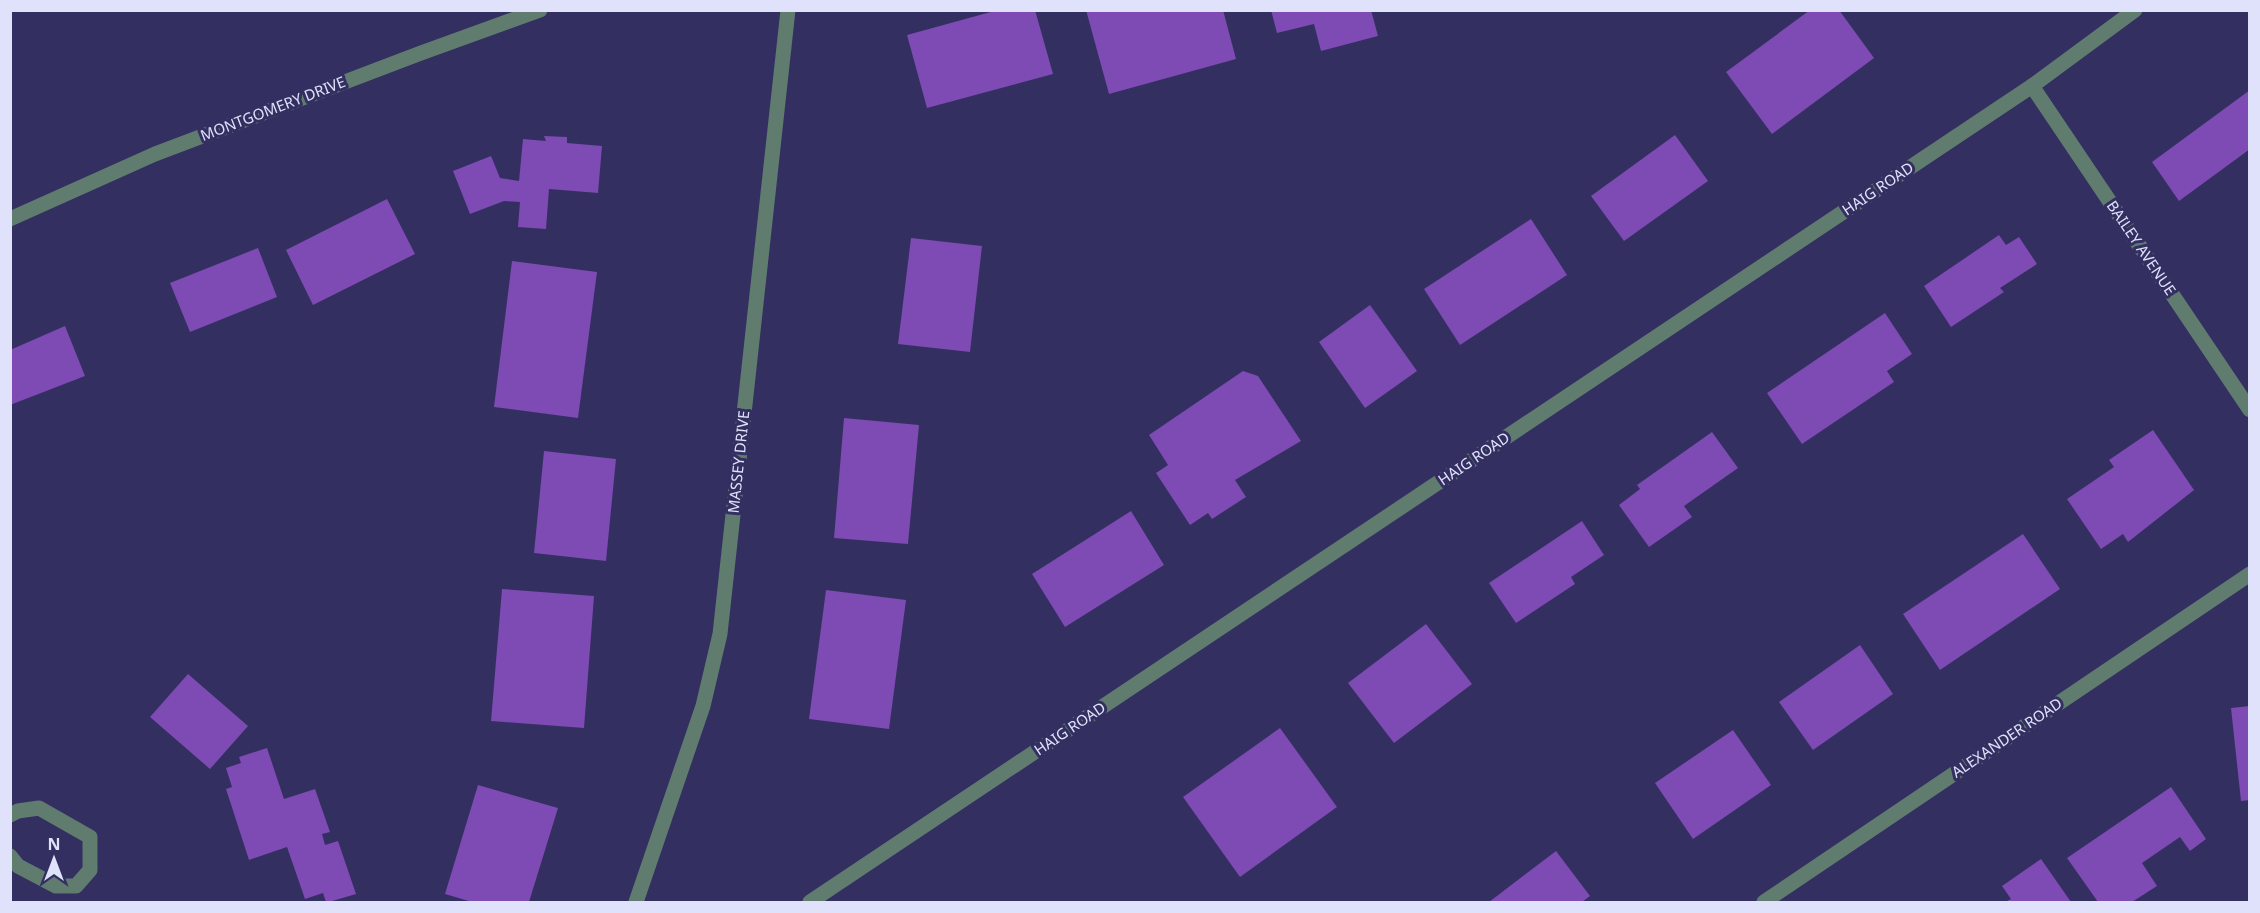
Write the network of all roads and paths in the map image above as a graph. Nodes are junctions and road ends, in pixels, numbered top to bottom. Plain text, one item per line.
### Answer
1 (540, 10) edge
2 (788, 10) edge
3 (2135, 10) edge
4 (2032, 86) junction
5 (10, 219) edge
6 (2250, 410) edge
7 (2250, 574) edge
8 (10, 815) edge
9 (10, 856) edge
10 (636, 903) edge
11 (810, 903) edge
12 (1764, 903) edge

1 - 5 street, MONTGOMERY DRIVE
2 - 10 street, MASSEY DRIVE
3 - 4 street, HAIG ROAD
4 - 6 street, BAILEY AVENUE
4 - 11 street, HAIG ROAD
7 - 12 street, ALEXANDER ROAD
8 - 9 street

